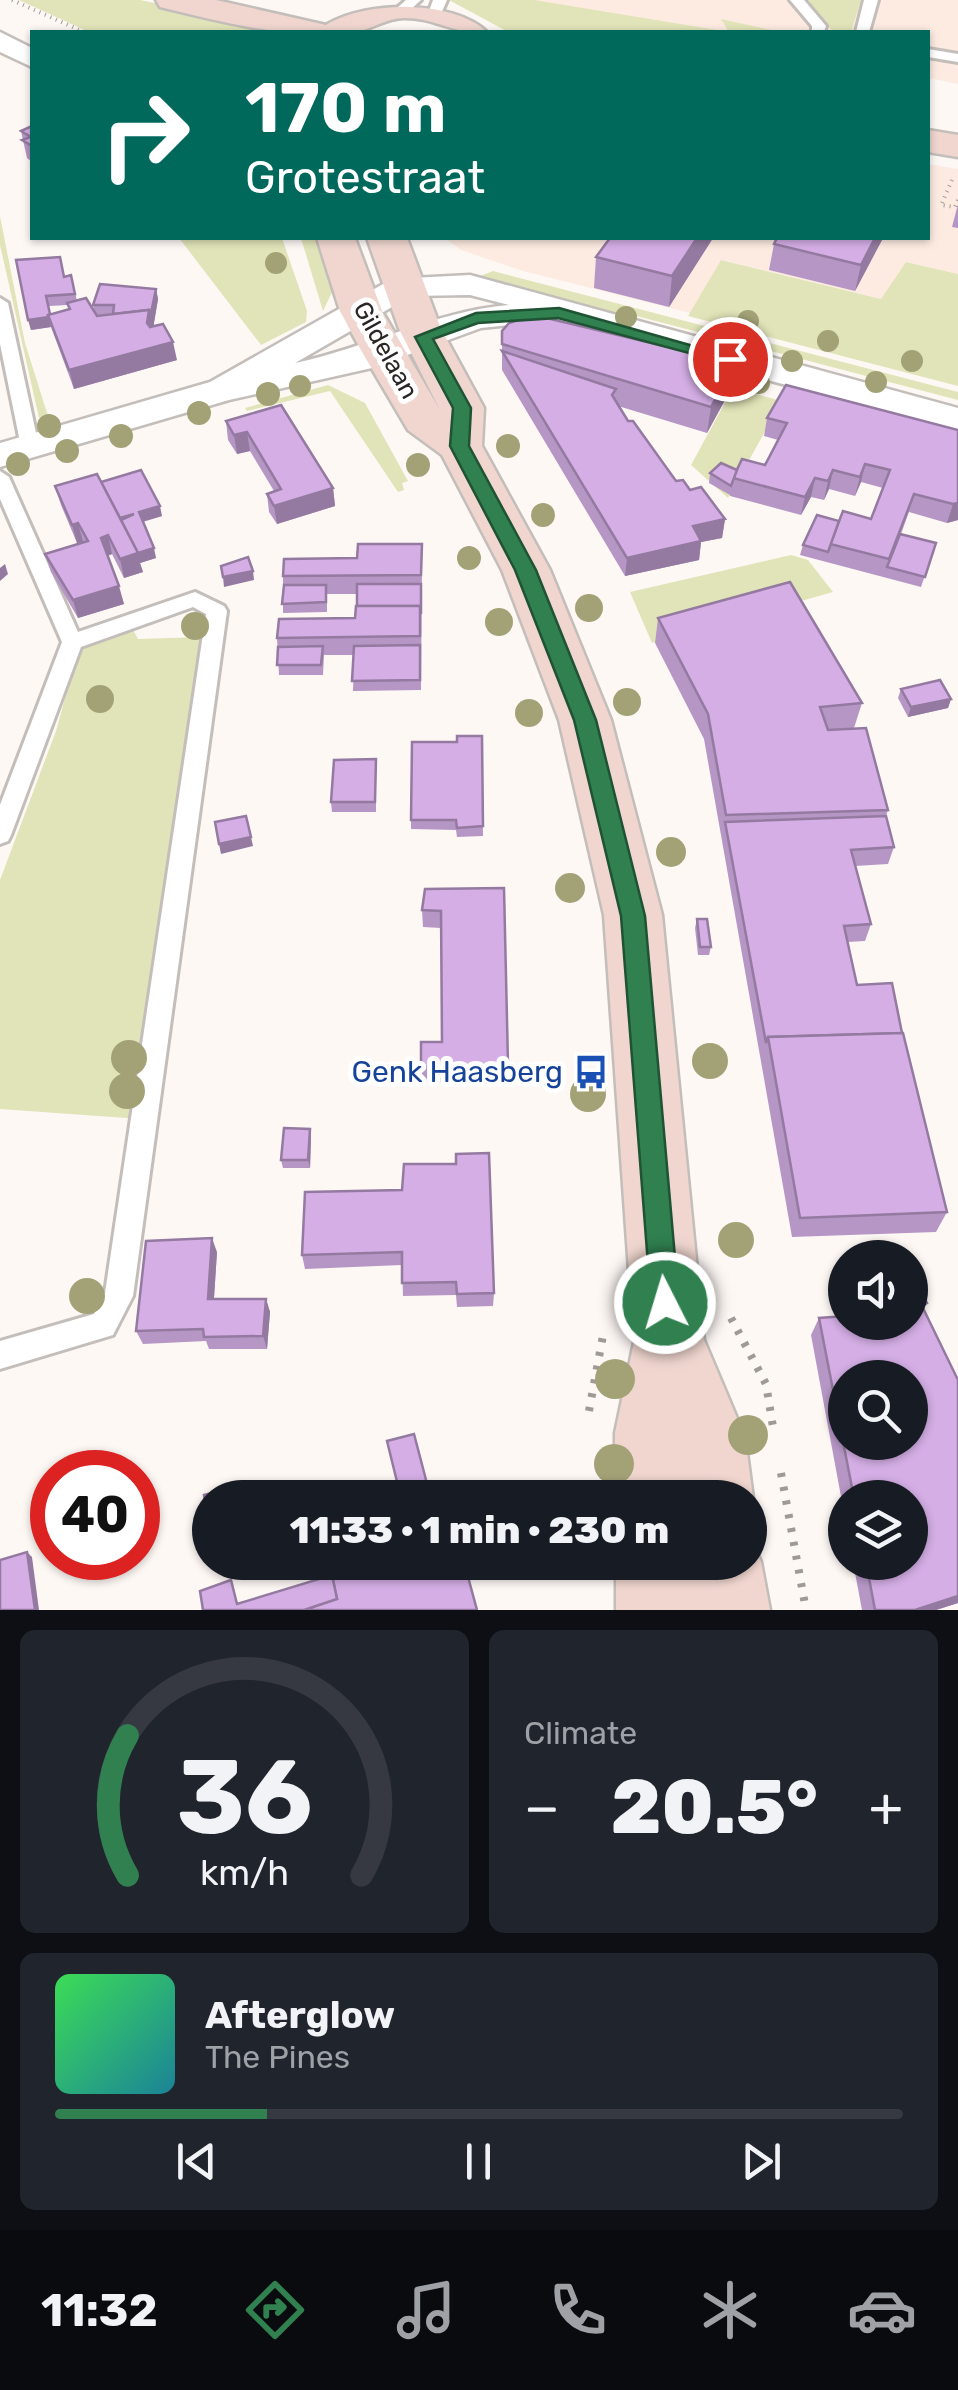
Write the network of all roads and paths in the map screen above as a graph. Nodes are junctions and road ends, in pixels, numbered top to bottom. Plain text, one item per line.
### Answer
1 (12, 0) edge
2 (172, 0) edge
3 (285, 0) edge
4 (797, 0) edge
5 (871, 0) edge
6 (424, 5) edge
7 (348, 25) edge
8 (80, 30) edge
9 (306, 30) edge
10 (468, 30) edge
11 (818, 30) edge
12 (863, 30) edge
13 (2, 44) edge
14 (930, 54) edge
15 (30, 57) edge
16 (958, 58) edge
17 (930, 108) edge
18 (958, 113) edge
19 (930, 141) edge
20 (958, 146) edge
21 (958, 167) edge
22 (958, 200) edge
23 (337, 240) edge
24 (389, 240) edge
25 (404, 286) junction
26 (0, 304) edge
27 (361, 311) junction
28 (559, 313) junction
29 (404, 344) junction
30 (223, 390) junction
31 (958, 420) edge
32 (15, 451) edge
33 (0, 477) edge
34 (72, 642) junction
35 (0, 835) edge
36 (637, 1331) junction
37 (0, 1356) edge
38 (589, 1429) dead end
39 (651, 1480) edge
40 (714, 1480) edge
41 (654, 1580) edge
42 (726, 1580) edge
43 (655, 1610) edge
44 (731, 1610) edge

1 - 8 path
2 - 9 street
3 - 7 street
4 - 11 lane
5 - 12 lane
6 - 7 street
6 - 10 street
13 - 15 street
14 - 16 lane
17 - 18 street
19 - 20 street
21 - 22 path
23 - 27 street, Gildelaan
24 - 25 street, Gildelaan
25 - 27 street
25 - 28 street
25 - 29 street, Gildelaan
26 - 32 lane
27 - 29 street, Gildelaan
27 - 30 street
28 - 29 street
28 - 31 street
29 - 30 street
29 - 36 street, Gildelaan
30 - 32 street
33 - 34 lane
34 - 35 lane
34 - 37 lane
36 - 38 path
36 - 39 street, Gildelaan
36 - 40 street, Gildelaan
41 - 43 street
42 - 44 street

